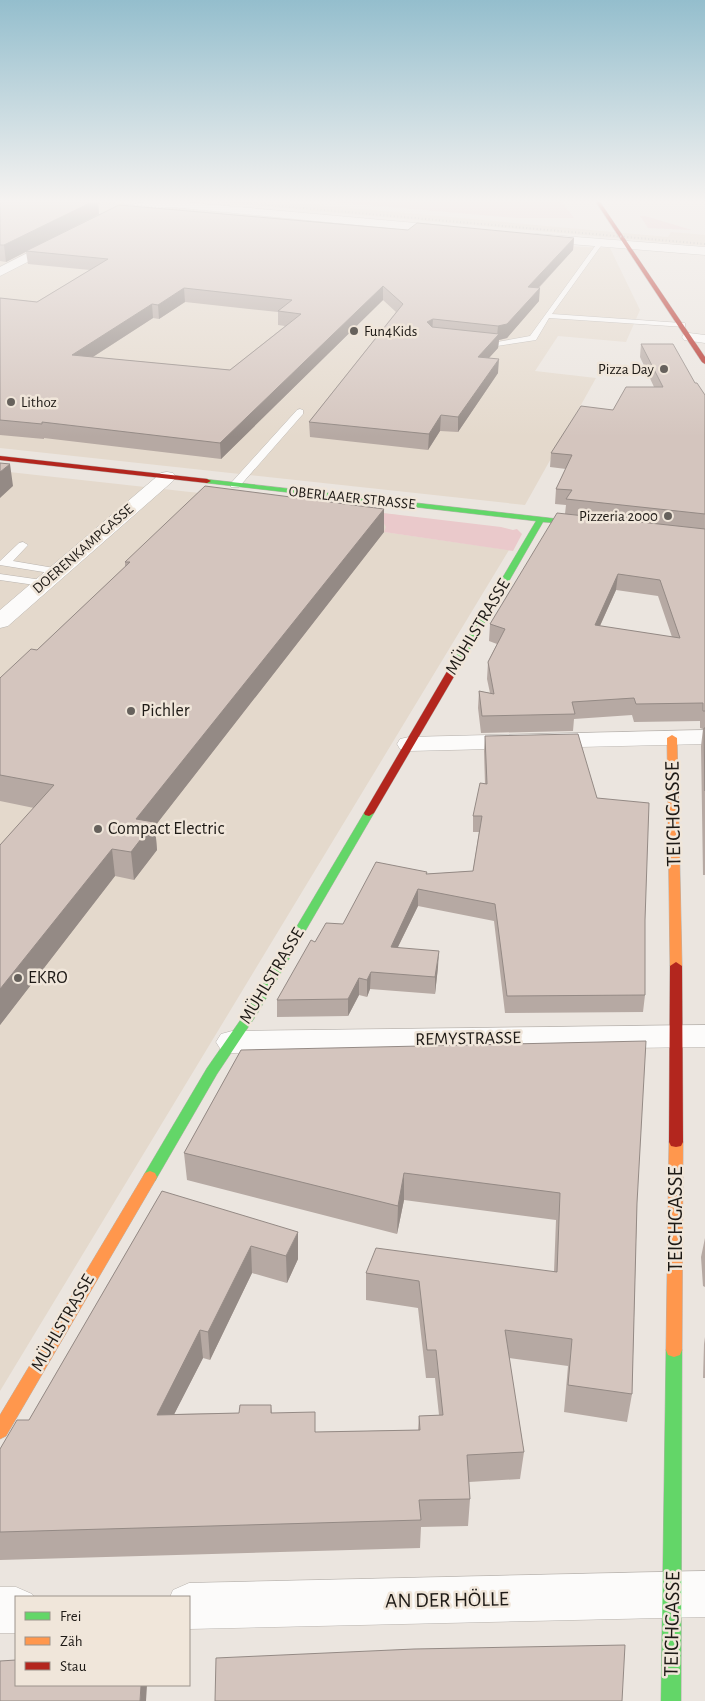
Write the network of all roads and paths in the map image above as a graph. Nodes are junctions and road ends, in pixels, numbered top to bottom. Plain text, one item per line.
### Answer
1 (574, 278) edge
2 (651, 278) edge
3 (547, 316) junction
4 (686, 331) junction
5 (705, 339) edge
6 (469, 341) edge
7 (705, 362) edge
8 (300, 412) dead end
9 (0, 458) edge
10 (167, 477) junction
11 (236, 485) junction
12 (541, 519) junction
13 (570, 522) edge
14 (23, 545) dead end
15 (0, 577) edge
16 (49, 577) junction
17 (0, 621) edge
18 (705, 737) edge
19 (672, 738) junction
20 (410, 744) junction
21 (691, 1036) edge
22 (232, 1042) junction
23 (0, 1430) edge
24 (689, 1594) edge
25 (190, 1606) edge
26 (0, 1610) edge
27 (15, 1610) edge
28 (671, 1701) edge

1 - 3 lane
2 - 4 street
3 - 4 lane
3 - 6 lane
4 - 5 street
4 - 7 street
8 - 11 lane
9 - 10 street, OBERLAAER STRASSE
10 - 11 street, OBERLAAER STRASSE
10 - 16 street, DOERENKAMPGASSE
11 - 12 street, OBERLAAER STRASSE
12 - 13 street, OBERLAAER STRASSE
12 - 20 street, MÜHLSTRASSE
14 - 16 lane
15 - 16 lane
16 - 17 street, DOERENKAMPGASSE
18 - 19 street
19 - 20 street
19 - 21 street, TEICHGASSE
20 - 22 street, MÜHLSTRASSE
21 - 22 street, REMYSTRASSE
21 - 24 street, TEICHGASSE
22 - 23 street, MÜHLSTRASSE
24 - 25 street, AN DER HÖLLE
24 - 28 street, TEICHGASSE
26 - 27 street

